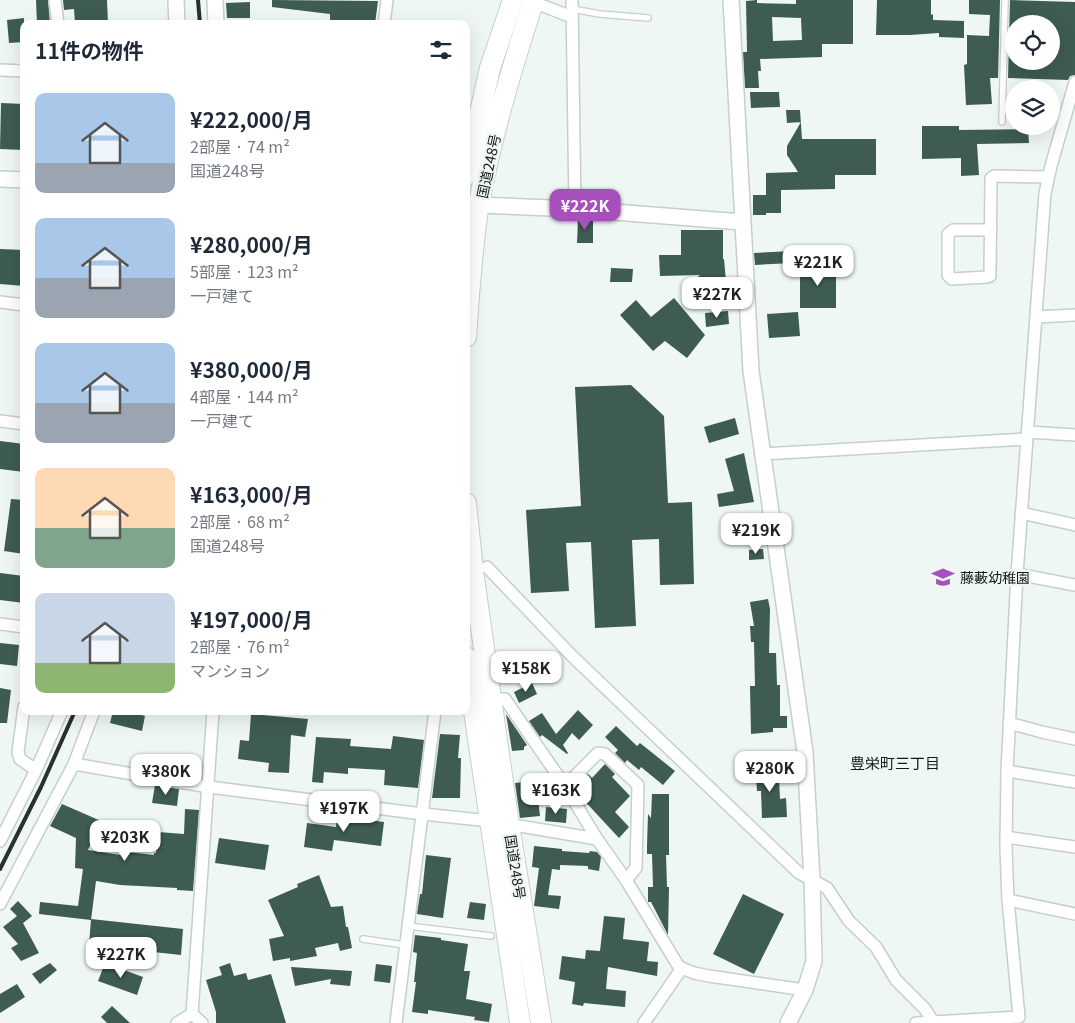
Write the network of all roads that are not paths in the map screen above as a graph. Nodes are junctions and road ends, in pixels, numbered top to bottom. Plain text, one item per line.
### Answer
1 (55, 0) edge
2 (176, 0) edge
3 (215, 0) edge
4 (387, 0) edge
5 (513, 0) edge
6 (731, 0) edge
7 (1005, 0) edge
8 (534, 1) edge
9 (572, 9) edge
10 (648, 18) dead end
11 (58, 20) edge
12 (177, 20) edge
13 (216, 20) edge
14 (384, 20) edge
15 (0, 70) edge
16 (20, 71) edge
17 (1075, 82) edge
18 (1002, 122) dead end
19 (470, 157) edge
20 (1048, 177) junction
21 (0, 179) edge
22 (20, 180) edge
23 (473, 206) edge
24 (575, 209) junction
25 (742, 222) junction
26 (991, 230) junction
27 (470, 273) edge
28 (0, 302) edge
29 (20, 304) edge
30 (1075, 315) edge
31 (1037, 317) junction
32 (0, 420) edge
33 (20, 423) edge
34 (1027, 436) junction
35 (1075, 436) edge
36 (762, 454) junction
37 (1021, 513) junction
38 (1075, 524) edge
39 (470, 542) edge
40 (487, 567) dead end
41 (1017, 574) junction
42 (1075, 585) edge
43 (0, 624) edge
44 (20, 626) edge
45 (470, 676) edge
46 (491, 699) junction
47 (23, 715) edge
48 (60, 715) edge
49 (92, 715) edge
50 (213, 715) edge
51 (435, 715) edge
52 (1009, 723) junction
53 (1075, 739) edge
54 (74, 764) junction
55 (36, 770) junction
56 (1006, 771) junction
57 (1075, 782) edge
58 (209, 786) junction
59 (565, 786) junction
60 (423, 814) junction
61 (499, 823) junction
62 (1, 836) edge
63 (1006, 837) junction
64 (597, 839) junction
65 (1075, 847) edge
66 (626, 880) junction
67 (812, 880) junction
68 (1008, 900) junction
69 (0, 904) edge
70 (1075, 914) edge
71 (408, 926) junction
72 (491, 936) dead end
73 (362, 938) dead end
74 (405, 945) junction
75 (680, 967) junction
76 (805, 990) junction
77 (192, 1014) junction
78 (1022, 1020) edge
79 (791, 1022) edge
80 (933, 1022) edge
81 (177, 1023) edge
82 (202, 1023) edge
83 (396, 1023) edge
84 (520, 1023) edge
85 (541, 1023) edge
86 (644, 1023) edge
87 (916, 1023) edge

1 - 11 street
2 - 12 street
3 - 13 street
4 - 14 street
5 - 19 highway, 国道248号
6 - 25 street
7 - 18 lane
8 - 9 street
8 - 23 highway, 国道248号
9 - 10 lane
9 - 24 street
15 - 16 street
17 - 20 street
20 - 26 street
20 - 31 street
21 - 22 street
23 - 24 street
23 - 27 highway, 国道248号
24 - 25 street
25 - 36 street
26 - 26 street
28 - 29 street
30 - 31 street
31 - 34 street
32 - 33 street
34 - 35 street
34 - 36 street
34 - 37 street
36 - 67 street
37 - 38 street
37 - 41 street
39 - 46 highway, 国道248号
40 - 67 street
41 - 42 street
41 - 52 street
43 - 44 street
45 - 61 highway, 国道248号
46 - 59 street
46 - 61 highway, 国道248号
47 - 55 street
48 - 55 street
49 - 54 street
50 - 58 street
51 - 60 street
52 - 53 street
52 - 56 street
54 - 58 street
54 - 69 street
55 - 62 street
56 - 57 street
56 - 63 street
58 - 60 street
58 - 77 street
59 - 64 street
59 - 66 street
60 - 61 street
60 - 71 street
61 - 64 street
61 - 84 highway, 国道248号
61 - 85 highway, 国道248号
63 - 65 street
63 - 68 street
64 - 66 street
66 - 75 street
67 - 76 street
67 - 80 street
68 - 70 street
68 - 78 street
71 - 72 lane
71 - 74 street
73 - 74 lane
74 - 83 street
75 - 76 street
75 - 86 street
76 - 79 street
77 - 81 street
77 - 82 street
78 - 80 street
80 - 87 street

